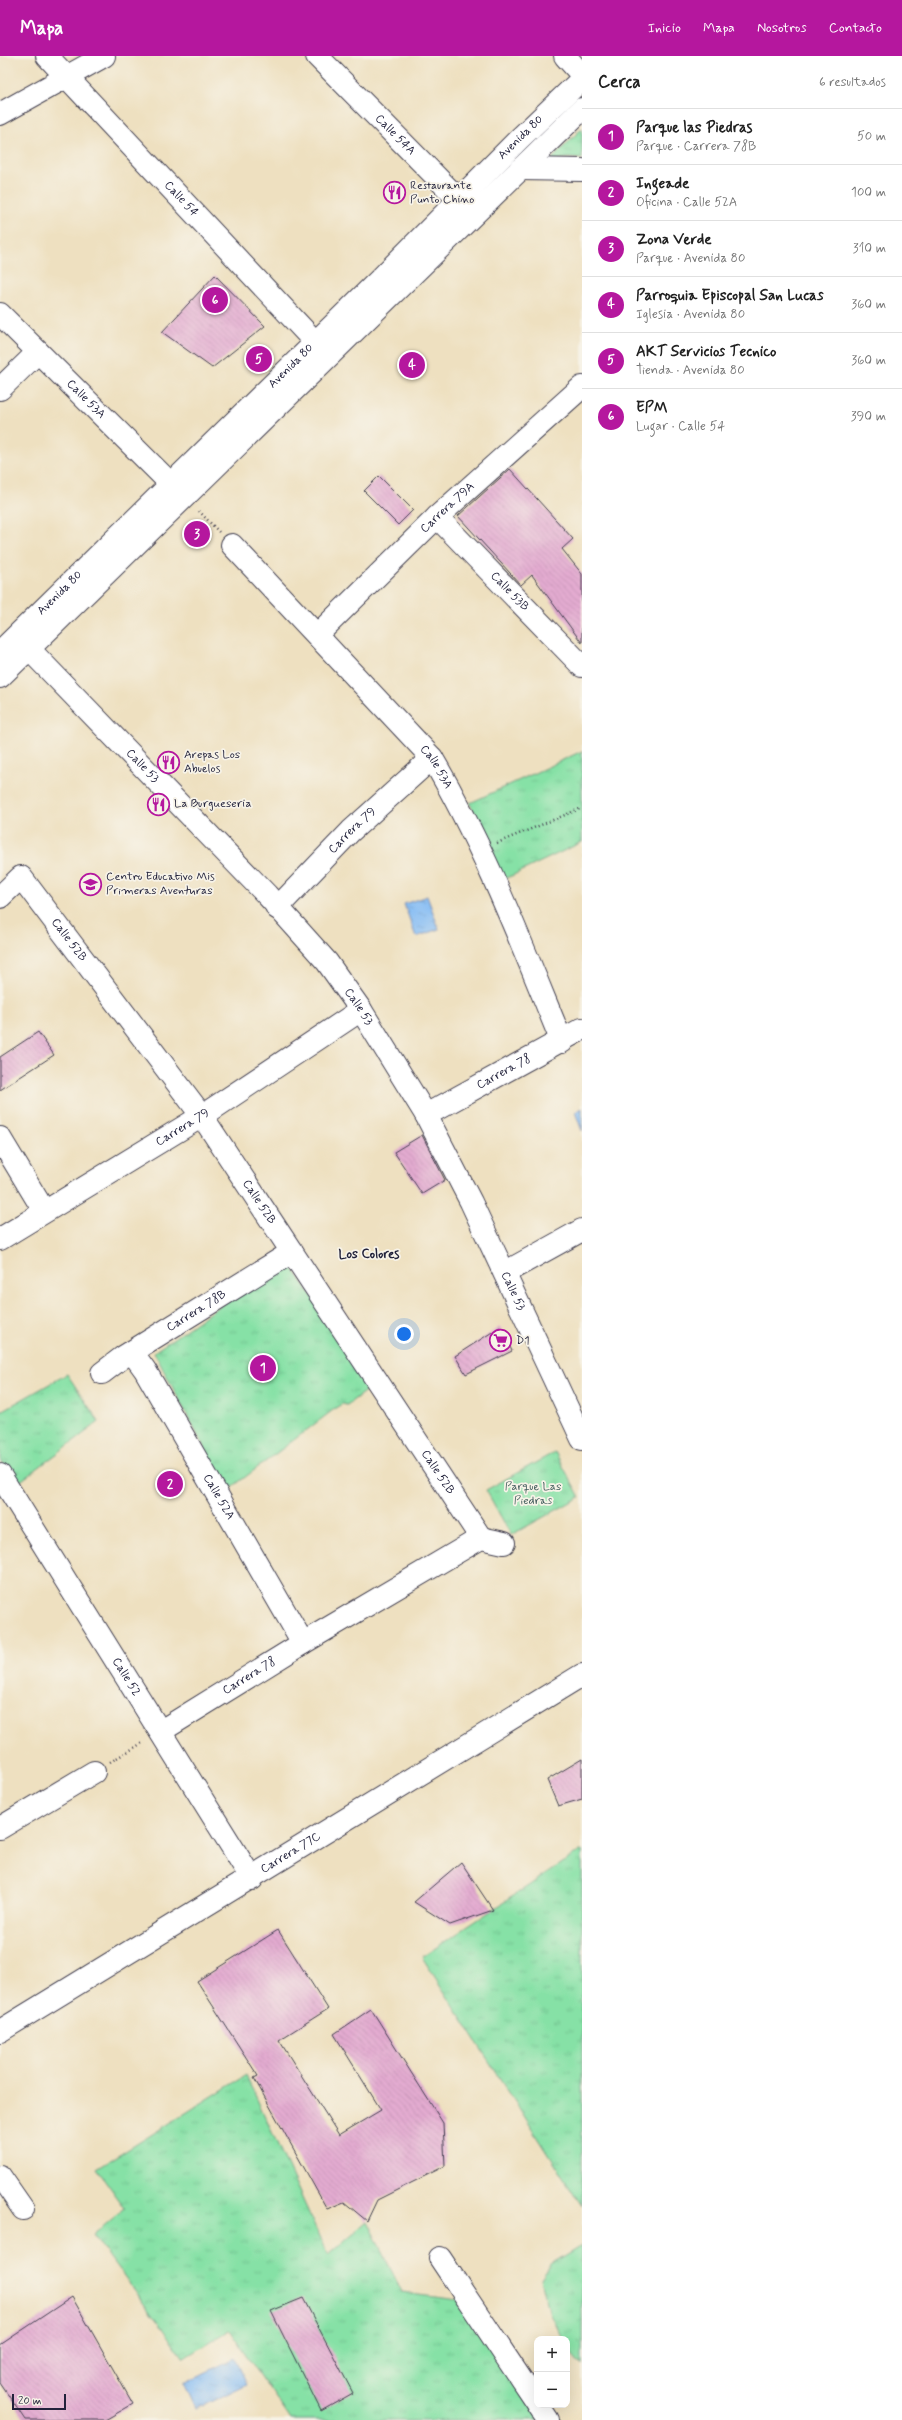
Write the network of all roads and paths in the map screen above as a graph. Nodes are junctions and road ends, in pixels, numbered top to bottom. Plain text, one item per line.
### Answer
1 (47, 56) edge
2 (104, 56) edge
3 (317, 56) edge
4 (565, 56) edge
5 (582, 74) edge
6 (66, 76) junction
7 (582, 79) edge
8 (582, 109) edge
9 (0, 114) edge
10 (520, 170) junction
11 (582, 170) edge
12 (466, 207) junction
13 (0, 314) edge
14 (315, 342) junction
15 (38, 352) junction
16 (582, 387) edge
17 (0, 389) edge
18 (171, 484) junction
19 (196, 508) dead end
20 (437, 517) junction
21 (232, 545) joint
22 (318, 634) junction
23 (29, 649) junction
24 (0, 652) edge
25 (582, 666) edge
26 (0, 677) edge
27 (432, 758) junction
28 (582, 808) edge
29 (481, 850) junction
30 (0, 897) edge
31 (278, 908) junction
32 (361, 1010) junction
33 (582, 1029) edge
34 (562, 1042) junction
35 (426, 1115) junction
36 (202, 1116) junction
37 (0, 1138) edge
38 (44, 1211) junction
39 (582, 1230) edge
40 (0, 1239) edge
41 (292, 1252) junction
42 (506, 1272) junction
43 (132, 1352) junction
44 (102, 1373) dead end
45 (575, 1403) edge
46 (582, 1439) edge
47 (0, 1476) edge
48 (481, 1538) junction
49 (504, 1543) dead end
50 (303, 1642) junction
51 (582, 1675) edge
52 (161, 1731) junction
53 (94, 1772) joint
54 (1, 1824) edge
55 (252, 1878) junction
56 (0, 2031) edge
57 (0, 2176) edge
58 (23, 2209) dead end
59 (440, 2258) dead end
60 (534, 2398) edge
61 (540, 2408) edge
62 (548, 2420) edge

1 - 6 street, Calle 54
2 - 6 street
3 - 12 street, Calle 54A
4 - 5 street
6 - 9 street
6 - 14 street, Calle 54
7 - 12 street, Avenida 80
8 - 10 street, Avenida 80
10 - 11 street
10 - 12 street, Avenida 80
12 - 14 street, Avenida 80
12 - 23 street, Avenida 80
13 - 15 street, Calle 53A
14 - 18 street, Avenida 80
15 - 17 street
15 - 18 street, Calle 53A
16 - 20 street, Carrera 79A
18 - 24 street, Avenida 80
19 - 21 path
20 - 22 street, Carrera 79A
20 - 25 street, Calle 53B
21 - 22 street, Calle 53A
22 - 27 street, Calle 53A
23 - 26 street, Avenida 80
23 - 31 street, Calle 53
27 - 29 street, Calle 53A
27 - 31 street, Carrera 79
28 - 29 path
29 - 34 street, Calle 53A
30 - 36 street, Calle 52B
31 - 32 street, Calle 53
32 - 35 street, Calle 53
32 - 36 street, Carrera 79
33 - 34 street, Carrera 78
34 - 35 street, Carrera 78
35 - 42 street, Calle 53
36 - 38 street, Carrera 79
36 - 41 street, Calle 52B
37 - 38 street
38 - 40 street, Carrera 79
39 - 42 street
41 - 43 street, Carrera 78B
41 - 48 street, Calle 52B
42 - 45 street, Calle 53
43 - 44 street, Carrera 78B
43 - 50 street, Calle 52A
45 - 46 street, Calle 53
47 - 52 street, Calle 52
48 - 49 street
48 - 50 street, Carrera 78
50 - 52 street, Carrera 78
51 - 55 street, Carrera 77C
52 - 53 path
52 - 55 street, Calle 52
53 - 54 street
55 - 56 street, Carrera 77C
57 - 58 street
59 - 60 street
61 - 62 street

